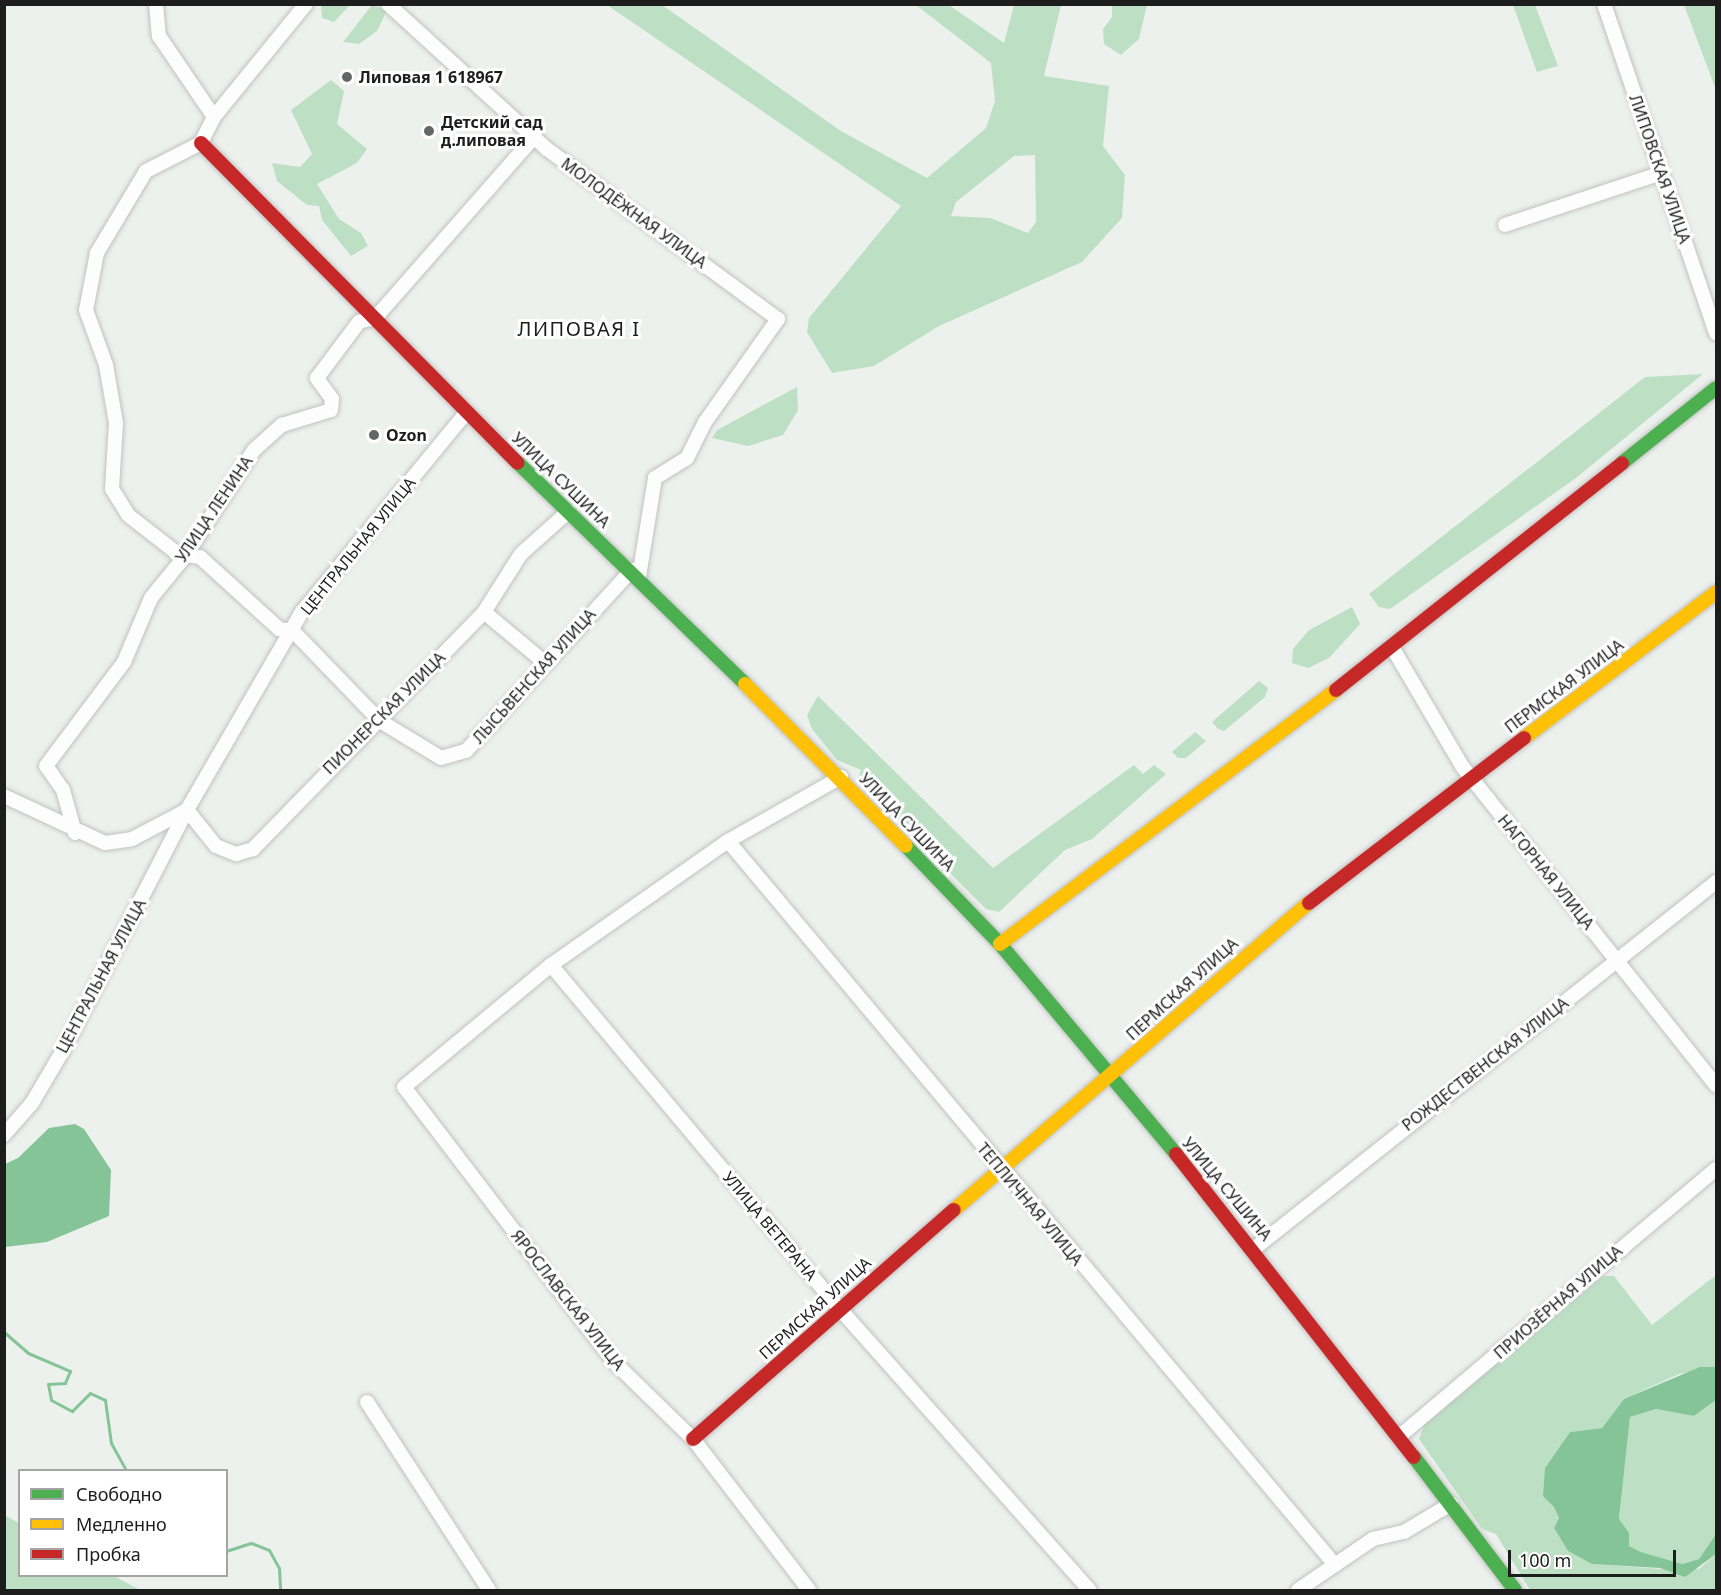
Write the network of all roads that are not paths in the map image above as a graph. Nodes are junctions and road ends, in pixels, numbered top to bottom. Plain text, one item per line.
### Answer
1 (156, 4) edge
2 (306, 4) edge
3 (388, 4) edge
4 (1604, 4) edge
5 (214, 117) junction
6 (535, 136) junction
7 (201, 144) junction
8 (1662, 173) junction
9 (1505, 225) dead end
10 (376, 317) junction
11 (1716, 333) edge
12 (1716, 388) edge
13 (466, 413) junction
14 (569, 511) junction
15 (186, 555) junction
16 (636, 573) junction
17 (1716, 592) edge
18 (484, 612) junction
19 (293, 631) junction
20 (1392, 647) junction
21 (544, 662) junction
22 (380, 721) junction
23 (841, 777) junction
24 (1472, 777) junction
25 (4, 796) edge
26 (187, 810) junction
27 (75, 833) junction
28 (728, 841) junction
29 (1716, 882) edge
30 (1000, 944) junction
31 (1618, 962) junction
32 (551, 965) junction
33 (1111, 1076) junction
34 (1716, 1085) edge
35 (4, 1135) edge
36 (1000, 1168) junction
37 (1716, 1169) edge
38 (1255, 1248) junction
39 (838, 1308) junction
40 (367, 1402) dead end
41 (1401, 1435) junction
42 (693, 1439) junction
43 (1451, 1504) junction
44 (1335, 1564) junction
45 (489, 1590) edge
46 (809, 1590) edge
47 (1089, 1590) edge
48 (1298, 1590) edge
49 (1515, 1590) edge

1 - 5 street
2 - 5 street
3 - 6 street, МОЛОДЁЖНАЯ УЛИЦА
4 - 8 street, ЛИПОВСКАЯ УЛИЦА
5 - 7 street
6 - 10 street, УЛИЦА ЛЕНИНА
6 - 16 street, МОЛОДЁЖНАЯ УЛИЦА
7 - 10 street, УЛИЦА СУШИНА
7 - 15 street
8 - 9 street
8 - 11 street, ЛИПОВСКАЯ УЛИЦА
10 - 13 street, УЛИЦА СУШИНА
10 - 15 street, УЛИЦА ЛЕНИНА
12 - 20 street
13 - 14 street, УЛИЦА СУШИНА
13 - 19 street, ЦЕНТРАЛЬНАЯ УЛИЦА
14 - 16 street, УЛИЦА СУШИНА
14 - 18 street, ПИОНЕРСКАЯ УЛИЦА
15 - 19 street
15 - 27 street, УЛИЦА ЛЕНИНА
16 - 21 street, ЛЫСЬВЕНСКАЯ УЛИЦА
16 - 23 street, УЛИЦА СУШИНА
17 - 24 street, ПЕРМСКАЯ УЛИЦА
18 - 21 street
18 - 22 street, ПИОНЕРСКАЯ УЛИЦА
19 - 22 street
19 - 26 street, ЦЕНТРАЛЬНАЯ УЛИЦА
20 - 24 street, НАГОРНАЯ УЛИЦА
20 - 30 street
21 - 22 street, ЛЫСЬВЕНСКАЯ УЛИЦА
22 - 26 street, ПИОНЕРСКАЯ УЛИЦА
23 - 28 street
23 - 30 street, УЛИЦА СУШИНА
24 - 31 street, НАГОРНАЯ УЛИЦА
24 - 33 street, ПЕРМСКАЯ УЛИЦА
25 - 27 street
26 - 27 street
26 - 35 street, ЦЕНТРАЛЬНАЯ УЛИЦА
28 - 32 street
28 - 36 street, ТЕПЛИЧНАЯ УЛИЦА
29 - 31 street, РОЖДЕСТВЕНСКАЯ УЛИЦА
30 - 33 street, УЛИЦА СУШИНА
31 - 34 street, НАГОРНАЯ УЛИЦА
31 - 38 street, РОЖДЕСТВЕНСКАЯ УЛИЦА
32 - 39 street, УЛИЦА ВЕТЕРАНА
32 - 42 street, ЯРОСЛАВСКАЯ УЛИЦА
33 - 36 street, ПЕРМСКАЯ УЛИЦА
33 - 38 street, УЛИЦА СУШИНА
36 - 39 street, ПЕРМСКАЯ УЛИЦА
36 - 44 street, ТЕПЛИЧНАЯ УЛИЦА
37 - 41 street, ПРИОЗЁРНАЯ УЛИЦА
38 - 41 street, УЛИЦА СУШИНА
39 - 42 street, ПЕРМСКАЯ УЛИЦА
39 - 47 street, УЛИЦА ВЕТЕРАНА
40 - 45 street
41 - 43 street, УЛИЦА СУШИНА
42 - 46 street, ЯРОСЛАВСКАЯ УЛИЦА
43 - 44 street
43 - 49 street, УЛИЦА СУШИНА
44 - 48 street

